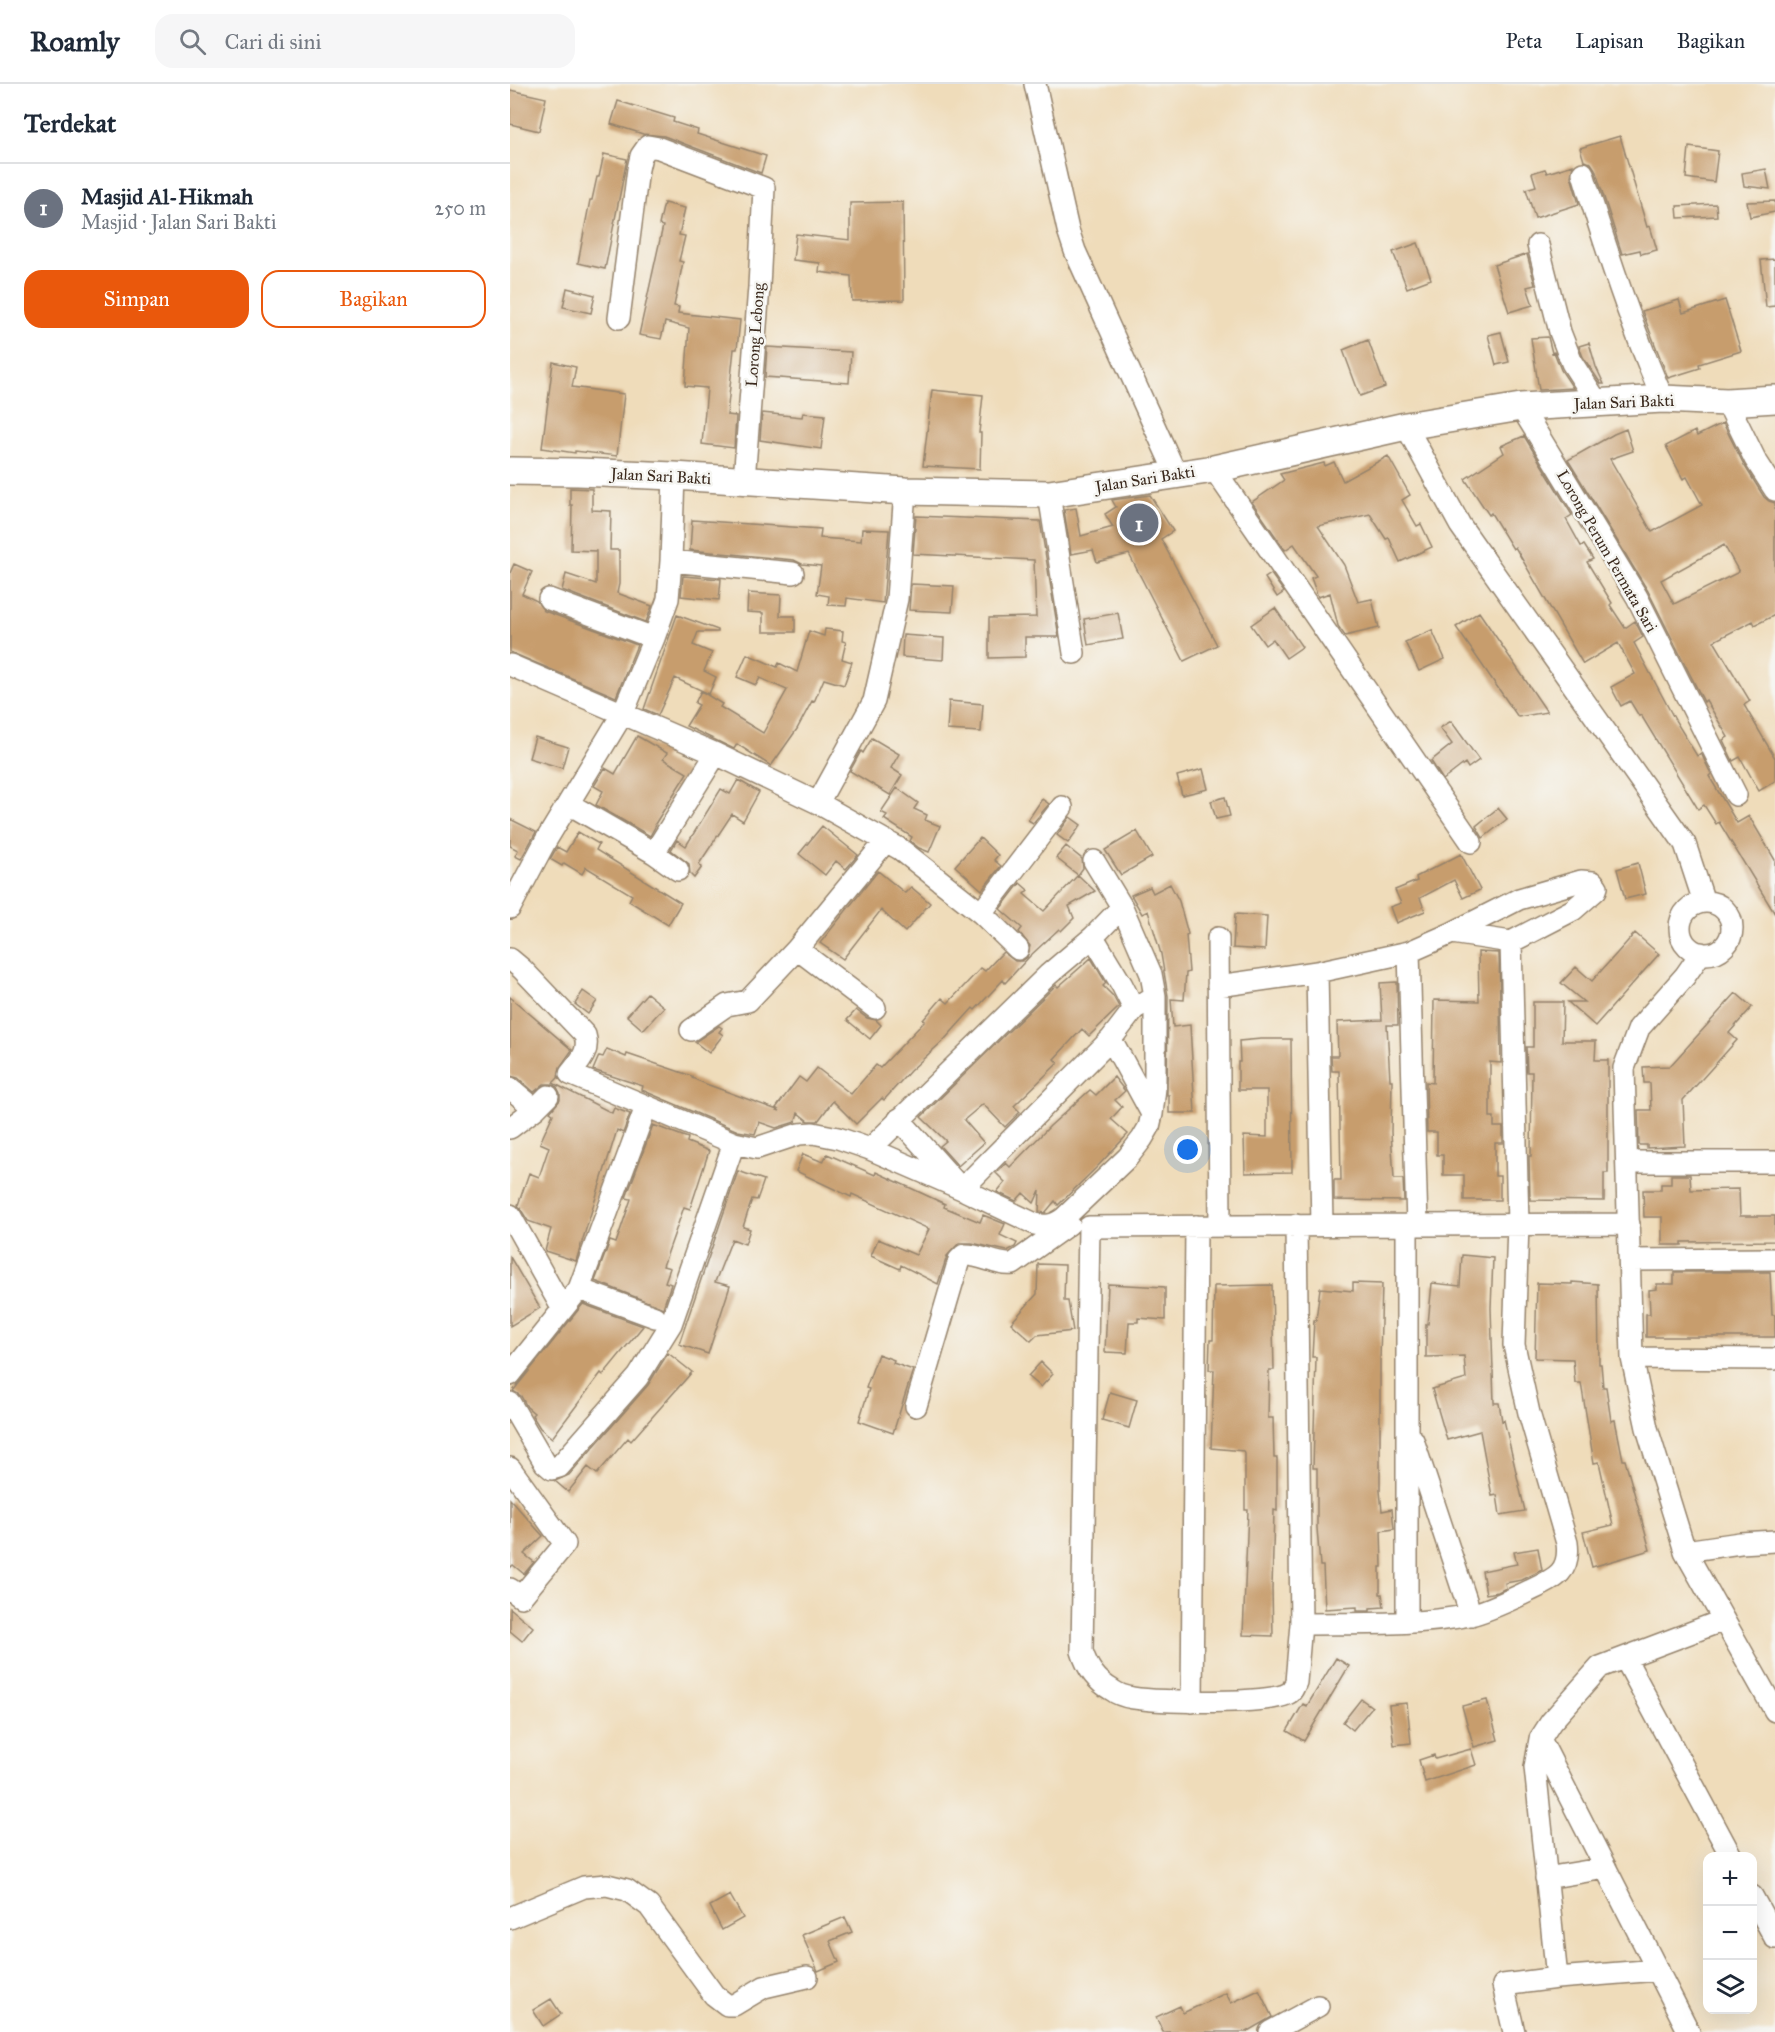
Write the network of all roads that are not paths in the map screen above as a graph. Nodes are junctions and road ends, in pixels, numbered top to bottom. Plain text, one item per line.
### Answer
1 (1035, 84) edge
2 (1583, 173) dead end
3 (1538, 245) dead end
4 (619, 318) dead end
5 (1663, 399) junction
6 (1775, 399) edge
7 (1597, 402) junction
8 (1726, 402) junction
9 (1521, 407) junction
10 (1406, 426) junction
11 (1214, 469) junction
12 (510, 471) edge
13 (1176, 474) junction
14 (674, 476) junction
15 (744, 480) junction
16 (1775, 490) edge
17 (905, 491) junction
18 (1049, 494) junction
19 (671, 561) junction
20 (793, 573) dead end
21 (549, 599) dead end
22 (654, 638) junction
23 (1074, 653) dead end
24 (510, 665) edge
25 (623, 713) junction
26 (716, 754) junction
27 (1736, 795) dead end
28 (818, 803) junction
29 (569, 804) junction
30 (1062, 807) dead end
31 (886, 842) junction
32 (1471, 842) dead end
33 (654, 853) junction
34 (1094, 861) dead end
35 (678, 870) dead end
36 (1704, 902) junction
37 (1122, 907) junction
38 (510, 908) edge
39 (981, 913) junction
40 (1452, 933) junction
41 (1093, 937) junction
42 (1218, 938) dead end
43 (1511, 942) junction
44 (797, 949) junction
45 (1018, 949) dead end
46 (1409, 952) junction
47 (1701, 953) junction
48 (510, 959) edge
49 (1317, 972) junction
50 (1218, 986) junction
51 (1155, 996) junction
52 (875, 1008) dead end
53 (1134, 1009) junction
54 (691, 1030) dead end
55 (1111, 1039) junction
56 (510, 1088) edge
57 (646, 1107) junction
58 (1152, 1114) junction
59 (899, 1119) junction
60 (510, 1128) edge
61 (734, 1143) junction
62 (870, 1149) junction
63 (1627, 1162) junction
64 (1775, 1162) edge
65 (962, 1189) junction
66 (1082, 1203) junction
67 (510, 1215) edge
68 (1518, 1224) junction
69 (1629, 1224) junction
70 (1296, 1225) junction
71 (1322, 1225) junction
72 (1412, 1225) junction
73 (1196, 1226) junction
74 (1220, 1226) junction
75 (1775, 1259) edge
76 (1630, 1260) junction
77 (579, 1289) junction
78 (562, 1308) junction
79 (655, 1317) dead end
80 (1632, 1358) junction
81 (1775, 1359) edge
82 (510, 1375) edge
83 (510, 1403) edge
84 (916, 1406) dead end
85 (1407, 1422) junction
86 (510, 1467) edge
87 (1775, 1541) edge
88 (1685, 1551) junction
89 (510, 1588) edge
90 (1472, 1615) junction
91 (1724, 1620) junction
92 (1407, 1622) junction
93 (1301, 1624) junction
94 (1625, 1658) junction
95 (1192, 1702) junction
96 (1775, 1711) edge
97 (1540, 1739) junction
98 (1728, 1852) edge
99 (1606, 1868) junction
100 (1546, 1878) junction
101 (1757, 1905) edge
102 (510, 1918) edge
103 (1775, 1938) edge
104 (1658, 1970) junction
105 (807, 1977) dead end
106 (1557, 1978) junction
107 (1317, 2006) dead end
108 (1270, 2032) edge
109 (1514, 2032) edge
110 (1689, 2032) edge

1 - 13 street
2 - 5 street
3 - 7 street
4 - 15 street, Lorong Lebong
5 - 7 main road, Jalan Sari Bakti
5 - 8 main road, Jalan Sari Bakti
6 - 8 main road, Jalan Sari Bakti
7 - 9 main road, Jalan Sari Bakti
8 - 16 street
9 - 10 main road, Jalan Sari Bakti
9 - 27 street, Lorong Perum Permata Sari
10 - 11 main road, Jalan Sari Bakti
10 - 36 street
11 - 13 main road, Jalan Sari Bakti
11 - 32 street
12 - 14 main road, Jalan Sari Bakti
13 - 18 main road, Jalan Sari Bakti
14 - 15 main road, Jalan Sari Bakti
14 - 19 street
15 - 17 main road, Jalan Sari Bakti
17 - 18 main road, Jalan Sari Bakti
17 - 28 street
18 - 23 street
19 - 20 street
19 - 22 street
21 - 22 street
22 - 25 street
24 - 25 street
25 - 26 street
25 - 29 street
26 - 28 street
26 - 33 street
28 - 31 street
29 - 33 street
29 - 38 street
30 - 39 street
31 - 39 street
31 - 44 street
33 - 35 street
34 - 37 street
36 - 47 street
36 - 47 street
37 - 41 street
37 - 51 street
39 - 45 street
40 - 43 street
40 - 43 street
40 - 46 street
41 - 53 street
41 - 59 street
42 - 50 street
43 - 68 street
44 - 52 street
44 - 54 street
46 - 49 street
46 - 72 street
47 - 63 street
48 - 57 street
49 - 50 street
49 - 71 street
50 - 74 street
51 - 53 street
51 - 58 street
53 - 55 street
55 - 58 street
55 - 65 street
56 - 60 street
57 - 61 street
57 - 77 street
58 - 66 street
59 - 62 street
59 - 65 street
61 - 62 street
61 - 83 street
62 - 65 street
63 - 64 street
63 - 69 street
65 - 66 street
66 - 84 street
67 - 78 street
68 - 69 street
68 - 72 street
68 - 90 street
69 - 76 street
70 - 71 street
70 - 74 street
70 - 93 street
71 - 72 street
72 - 85 street
73 - 74 street
73 - 95 street
73 - 95 street
75 - 76 street
76 - 80 street
77 - 78 street
77 - 79 street
78 - 82 street
80 - 81 street
80 - 88 street
85 - 90 street
85 - 92 street
86 - 89 street
87 - 88 street
88 - 91 street
90 - 92 street
91 - 94 street
91 - 96 street
92 - 93 street
93 - 95 street
94 - 97 street
94 - 98 street
97 - 99 street
97 - 100 street
99 - 100 street
99 - 104 street
100 - 106 street
101 - 103 street
102 - 105 street
104 - 106 street
104 - 110 street
106 - 109 street
107 - 108 street

